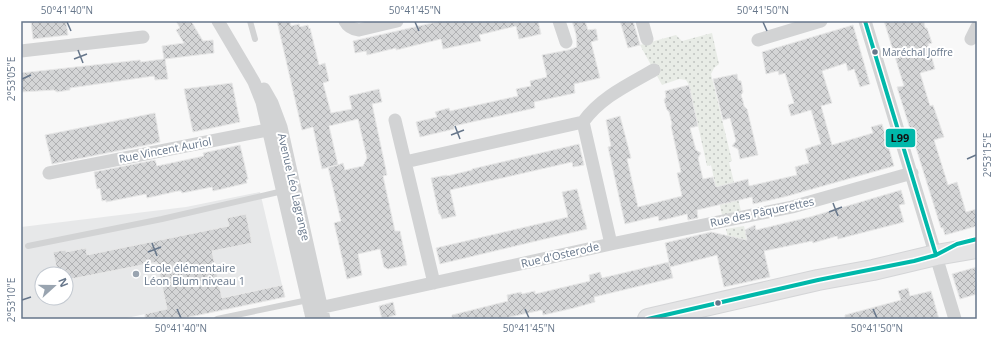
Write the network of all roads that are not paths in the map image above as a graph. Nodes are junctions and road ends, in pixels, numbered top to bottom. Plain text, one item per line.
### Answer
1 (218, 21) edge
2 (250, 21) edge
3 (344, 21) edge
4 (397, 21) edge
5 (559, 21) edge
6 (642, 21) edge
7 (821, 21) edge
8 (865, 21) edge
9 (144, 37) dead end
10 (255, 39) dead end
11 (647, 39) dead end
12 (758, 40) dead end
13 (566, 42) dead end
14 (21, 51) edge
15 (654, 70) dead end
16 (395, 120) dead end
17 (583, 122) junction
18 (275, 128) junction
19 (405, 162) junction
20 (50, 173) dead end
21 (912, 173) junction
22 (289, 190) junction
23 (977, 239) edge
24 (611, 244) junction
25 (28, 246) dead end
26 (977, 248) edge
27 (936, 255) junction
28 (873, 270) junction
29 (434, 283) junction
30 (316, 309) edge
31 (217, 319) edge
32 (648, 319) edge
33 (697, 319) edge
34 (955, 319) edge

1 - 18 street, Avenue Léo Lagrange
2 - 10 lane
3 - 4 street
5 - 13 street
6 - 11 street
7 - 12 street
8 - 21 street
9 - 14 street
15 - 17 street
16 - 19 street
17 - 19 street
17 - 24 street, Rue d'Osterode
18 - 20 street, Rue Vincent Auriol
18 - 22 street, Avenue Léo Lagrange
19 - 29 street
21 - 24 street, Rue des Pâquerettes
21 - 27 street
22 - 25 lane
22 - 30 street, Avenue Léo Lagrange
23 - 27 main road
24 - 29 street, Rue d'Osterode
26 - 27 main road
27 - 28 main road
27 - 34 street
28 - 32 main road
28 - 33 main road
29 - 30 street, Rue d'Osterode
30 - 31 lane

